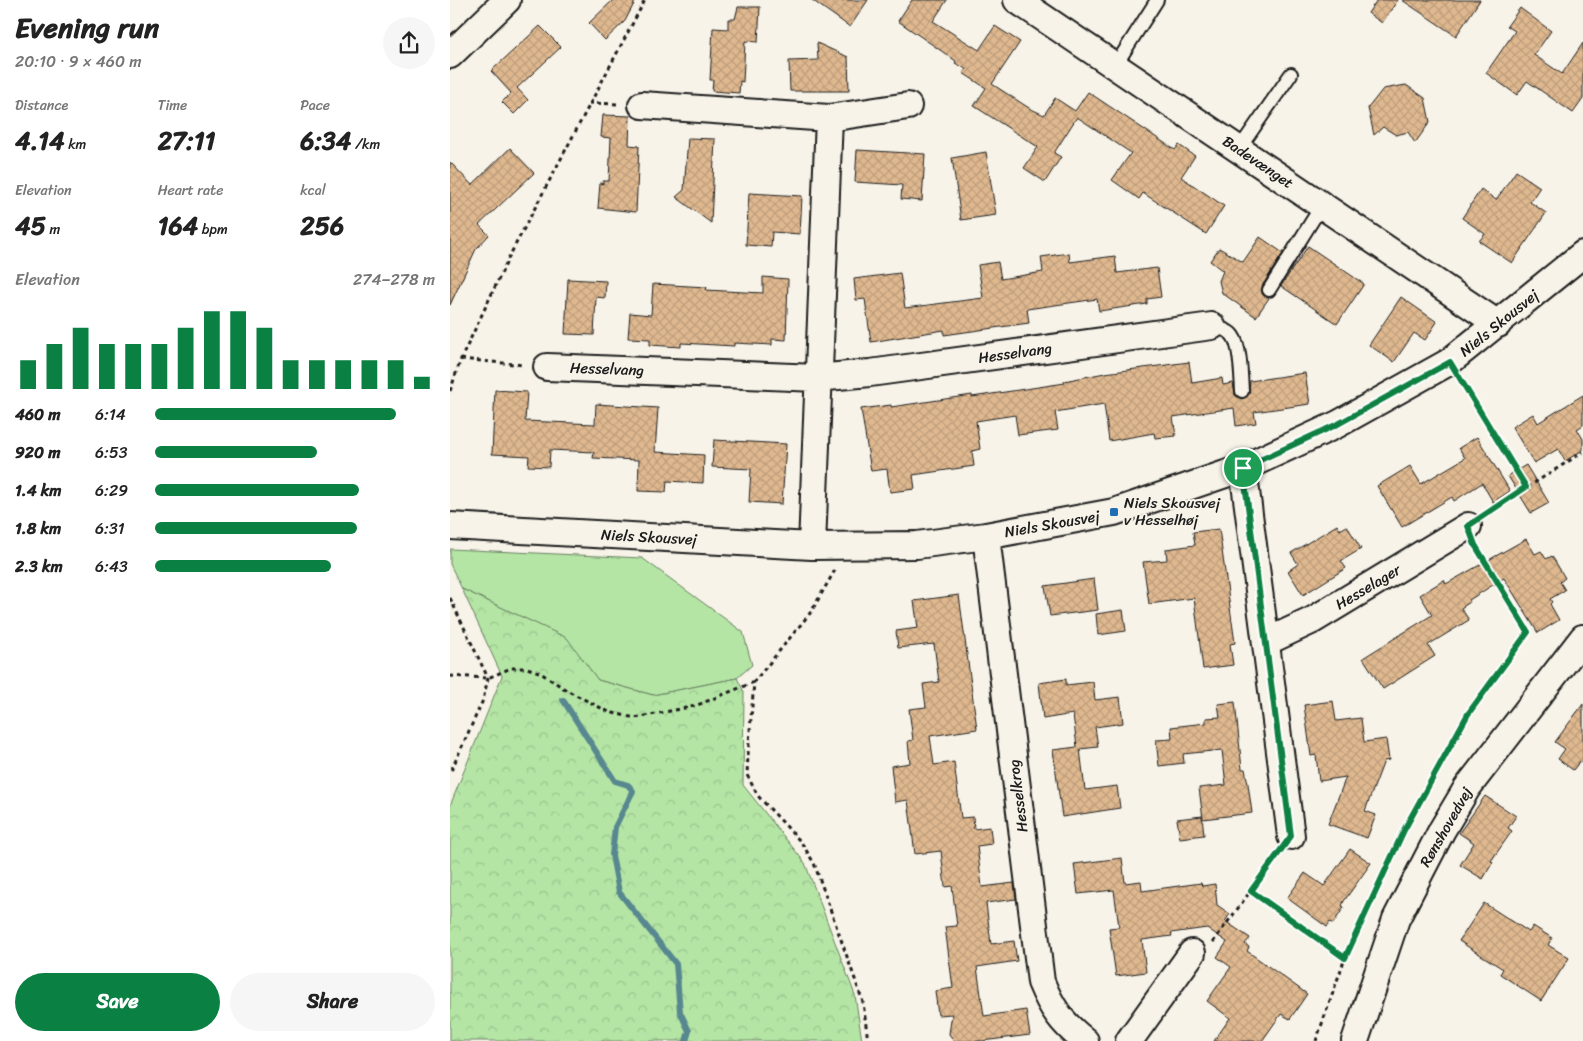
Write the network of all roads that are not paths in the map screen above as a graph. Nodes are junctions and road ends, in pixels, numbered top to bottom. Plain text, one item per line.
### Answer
1 (508, 0) edge
2 (1017, 0) edge
3 (1157, 0) edge
4 (450, 55) edge
5 (1115, 66) junction
6 (1291, 74) dead end
7 (642, 105) road end
8 (908, 106) dead end
9 (829, 118) junction
10 (1239, 150) junction
11 (1322, 205) junction
12 (1583, 254) edge
13 (1269, 290) dead end
14 (1498, 324) junction
15 (1212, 326) joint
16 (547, 367) road end
17 (817, 378) junction
18 (1242, 390) dead end
19 (1243, 468) junction
20 (450, 526) edge
21 (1468, 526) road end
22 (986, 536) junction
23 (812, 546) junction
24 (1583, 638) edge
25 (1266, 642) junction
26 (1291, 836) road end
27 (1192, 953) road end
28 (1085, 1041) edge
29 (1129, 1041) edge
30 (1356, 1041) edge

1 - 4 street
2 - 5 street, Badevænget
3 - 5 lane
5 - 10 street, Badevænget
6 - 10 lane
7 - 9 street
8 - 9 street
9 - 17 street
10 - 11 street, Badevænget
11 - 13 lane
11 - 14 street, Badevænget
12 - 14 street, Niels Skousvej
14 - 19 street, Niels Skousvej
15 - 17 street, Hesselvang
15 - 18 lane
16 - 17 street, Hesselvang
17 - 23 street
19 - 22 street, Niels Skousvej
19 - 25 street
20 - 23 street, Niels Skousvej
21 - 25 street, Hesselager
22 - 23 street, Niels Skousvej
22 - 28 street, Hesselkrog
24 - 30 street, Rønshovedvej
25 - 26 street
27 - 29 street

